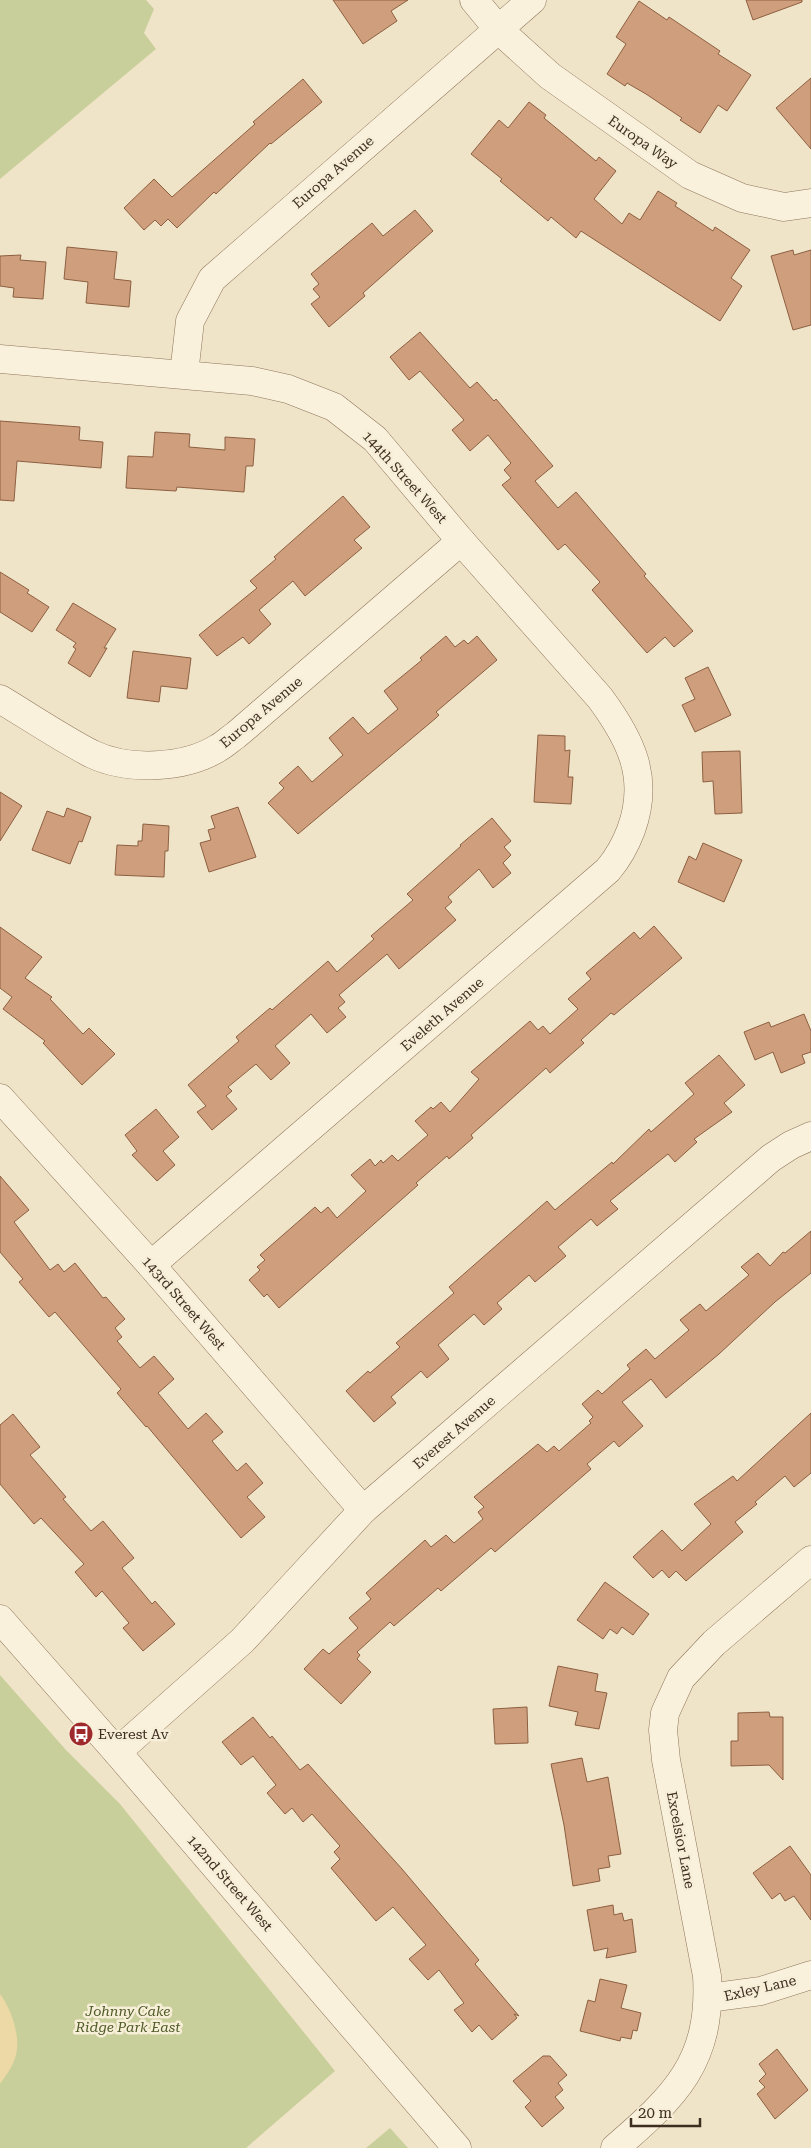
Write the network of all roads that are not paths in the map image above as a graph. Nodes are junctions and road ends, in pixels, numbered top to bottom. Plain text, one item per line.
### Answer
1 (474, 0) edge
2 (532, 0) edge
3 (498, 29) junction
4 (811, 203) edge
5 (0, 359) edge
6 (184, 374) junction
7 (461, 540) junction
8 (0, 699) edge
9 (615, 718) joint
10 (0, 1098) edge
11 (811, 1136) edge
12 (151, 1265) junction
13 (363, 1510) junction
14 (811, 1560) edge
15 (0, 1619) edge
16 (117, 1752) junction
17 (811, 1975) edge
18 (708, 1998) junction
19 (457, 2148) edge
20 (615, 2148) edge

1 - 3 street, Europa Way
2 - 3 street, Europa Avenue
3 - 4 street, Europa Way
3 - 6 street, Europa Avenue
5 - 6 street, 144th Street West
6 - 7 street, 144th Street West
7 - 8 street, Europa Avenue
7 - 9 street, 144th Street West
9 - 12 street, Eveleth Avenue
10 - 12 street, 143rd Street West
11 - 13 street, Everest Avenue
12 - 13 street, 143rd Street West
13 - 16 street, Everest Avenue
14 - 18 street, Excelsior Lane
15 - 16 street, 142nd Street West
16 - 19 street, 142nd Street West
17 - 18 street, Exley Lane
18 - 20 street, Excelsior Lane

